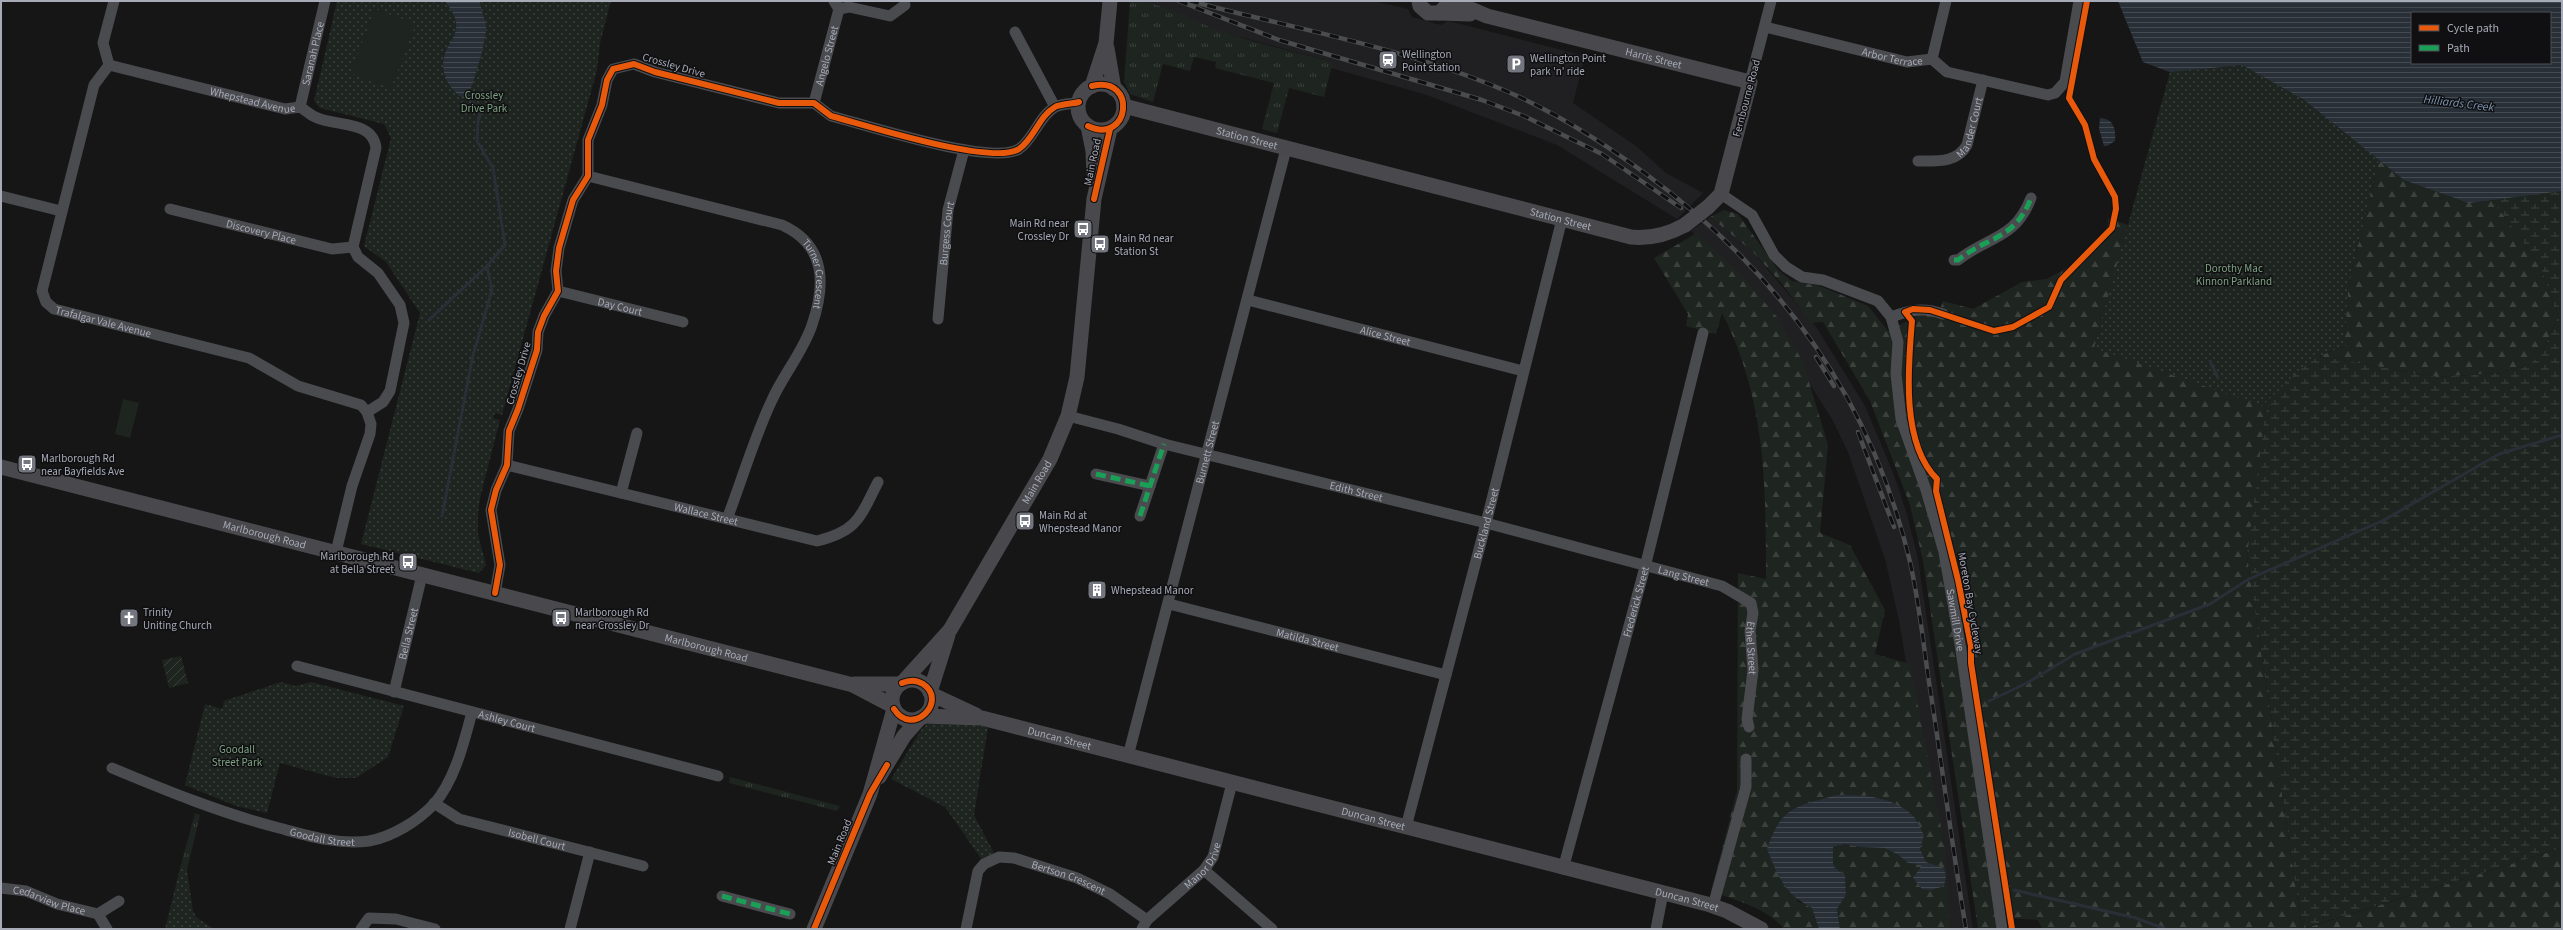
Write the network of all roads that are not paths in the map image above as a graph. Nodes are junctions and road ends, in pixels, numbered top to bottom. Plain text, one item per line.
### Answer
1 (114, 1) edge
2 (325, 1) edge
3 (1110, 1) edge
4 (1452, 1) edge
5 (1771, 1) edge
6 (1946, 1) edge
7 (2079, 1) edge
8 (1416, 3) edge
9 (836, 5) edge
10 (905, 5) dead end
11 (1443, 7) edge
12 (1487, 16) junction
13 (1765, 27) junction
14 (1015, 32) dead end
15 (1106, 43) junction
16 (1932, 58) junction
17 (109, 65) junction
18 (1983, 80) junction
19 (1750, 82) junction
20 (1092, 86) junction
21 (1114, 89) junction
22 (1079, 102) junction
23 (814, 103) junction
24 (1055, 106) junction
25 (1124, 106) junction
26 (300, 107) junction
27 (1088, 126) junction
28 (1110, 129) junction
29 (1286, 149) junction
30 (964, 150) junction
31 (1918, 161) dead end
32 (588, 176) junction
33 (1721, 194) junction
34 (1, 196) edge
35 (2031, 198) dead end
36 (1094, 199) junction
37 (170, 209) dead end
38 (61, 210) junction
39 (1562, 219) junction
40 (353, 247) junction
41 (1954, 260) dead end
42 (558, 291) junction
43 (1248, 300) junction
44 (1943, 314) dead end
45 (1891, 317) junction
46 (938, 319) dead end
47 (683, 322) dead end
48 (1703, 333) dead end
49 (1523, 371) junction
50 (368, 412) junction
51 (1068, 416) junction
52 (637, 433) dead end
53 (1164, 444) junction
54 (1207, 455) junction
55 (507, 465) junction
56 (1, 467) edge
57 (1096, 474) dead end
58 (878, 482) dead end
59 (1150, 486) junction
60 (621, 492) junction
61 (1140, 516) dead end
62 (728, 520) junction
63 (1486, 523) junction
64 (336, 552) junction
65 (1645, 567) junction
66 (422, 575) junction
67 (1722, 586) joint
68 (495, 594) junction
69 (1169, 604) junction
70 (950, 630) junction
71 (297, 666) dead end
72 (1446, 675) junction
73 (853, 684) junction
74 (901, 684) junction
75 (394, 692) junction
76 (930, 693) junction
77 (894, 708) junction
78 (472, 712) junction
79 (922, 717) junction
80 (982, 718) junction
81 (1749, 727) dead end
82 (1128, 756) junction
83 (1746, 758) dead end
84 (112, 768) dead end
85 (718, 776) dead end
86 (1232, 784) junction
87 (870, 794) junction
88 (434, 803) junction
89 (1406, 827) junction
90 (590, 852) junction
91 (643, 866) dead end
92 (1563, 869) junction
93 (1204, 870) junction
94 (1, 888) edge
95 (1663, 893) junction
96 (722, 896) dead end
97 (118, 901) dead end
98 (1713, 906) junction
99 (98, 914) junction
100 (790, 914) dead end
101 (1144, 925) edge
102 (107, 929) edge
103 (362, 929) edge
104 (435, 929) edge
105 (570, 929) edge
106 (814, 929) edge
107 (966, 929) edge
108 (1272, 929) edge
109 (1656, 929) edge
110 (1761, 929) edge
111 (2002, 929) edge

1 - 17 street
2 - 26 street, Saranah Place
3 - 15 street
4 - 12 street, Harris Street
5 - 13 street, Fernbourne Road
6 - 16 street
7 - 18 street, Arbor Terrace
8 - 11 street, Harris Street
9 - 10 street
9 - 23 street, Angelo Street
11 - 12 street, Harris Street
12 - 19 street, Harris Street
13 - 16 street, Arbor Terrace
13 - 19 street, Fernbourne Road
14 - 24 street
15 - 20 street
15 - 21 street
16 - 18 street, Arbor Terrace
17 - 26 street, Whepstead Avenue
17 - 38 street, Trafalgar Vale Avenue
18 - 31 street, Mander Court
19 - 33 street, Fernbourne Road
20 - 21 street
20 - 22 street
21 - 25 street
22 - 24 street
22 - 27 street, Main Road
23 - 30 street
23 - 32 street, Crossley Drive
24 - 30 street
25 - 28 street, Main Road
25 - 29 street, Station Street
26 - 40 street, Whepstead Avenue
27 - 28 street, Main Road
27 - 36 street, Main Road
28 - 36 street, Main Road
29 - 39 street, Station Street
29 - 43 street, Burnett Street
30 - 46 street, Burgess Court
32 - 42 street
32 - 62 street, Turner Crescent
33 - 39 street, Station Street, bridge
33 - 45 street
34 - 38 street
35 - 41 street
36 - 51 street, Main Road
37 - 40 street, Discovery Place
38 - 50 street, Trafalgar Vale Avenue
39 - 49 street, Buckland Street
40 - 50 street
42 - 47 street, Day Court
42 - 55 street, Crossley Drive
43 - 49 street, Alice Street
43 - 54 street, Burnett Street
44 - 45 street
45 - 111 street, Sawmill Drive
48 - 65 street, Frederick Street
49 - 63 street, Buckland Street
50 - 64 street
51 - 53 street, Edith Street
51 - 70 street, Main Road
52 - 60 street
53 - 54 street, Edith Street
53 - 59 street
54 - 63 street, Edith Street
54 - 69 street, Burnett Street
55 - 60 street, Wallace Street
55 - 68 street, Crossley Drive
56 - 64 street, Marlborough Road
57 - 59 street
58 - 62 street, Wallace Street
59 - 61 street
60 - 62 street, Wallace Street
63 - 65 street, Edith Street
63 - 72 street, Buckland Street
64 - 66 street, Marlborough Road
65 - 67 street, Lang Street
65 - 92 street, Frederick Street
66 - 68 street, Marlborough Road
66 - 75 street, Bella Street
67 - 81 street, Ethel Street
68 - 73 street, Marlborough Road
69 - 72 street, Matilda Street
69 - 82 street, Burnett Street
70 - 74 street, Main Road
70 - 76 street, Main Road
71 - 75 street, Ashley Court
72 - 89 street, Buckland Street
73 - 74 street, Marlborough Road
73 - 77 street, Marlborough Road
74 - 76 street
74 - 77 street
75 - 78 street, Ashley Court
76 - 79 street
76 - 80 street, Duncan Street
77 - 79 street
77 - 87 street, Main Road
78 - 85 street, Ashley Court
78 - 88 street, Goodall Street
79 - 80 street, Duncan Street
79 - 87 street, Main Road
80 - 82 street, Duncan Street
82 - 86 street, Duncan Street
83 - 98 street
84 - 88 street, Goodall Street
86 - 89 street, Duncan Street
86 - 93 street, Manor Drive
87 - 106 street, Main Road
88 - 90 street, Isobell Court
89 - 92 street, Duncan Street
90 - 91 street, Isobell Court
90 - 105 street
92 - 95 street, Duncan Street
93 - 101 street, Manor Drive
93 - 108 street
94 - 99 street, Cedarview Place
95 - 98 street, Duncan Street
95 - 109 street
96 - 100 street
97 - 99 street, Cedarview Place
98 - 110 street, Duncan Street
99 - 102 street, Cedarview Place
101 - 107 street, Bertson Crescent
103 - 104 street

